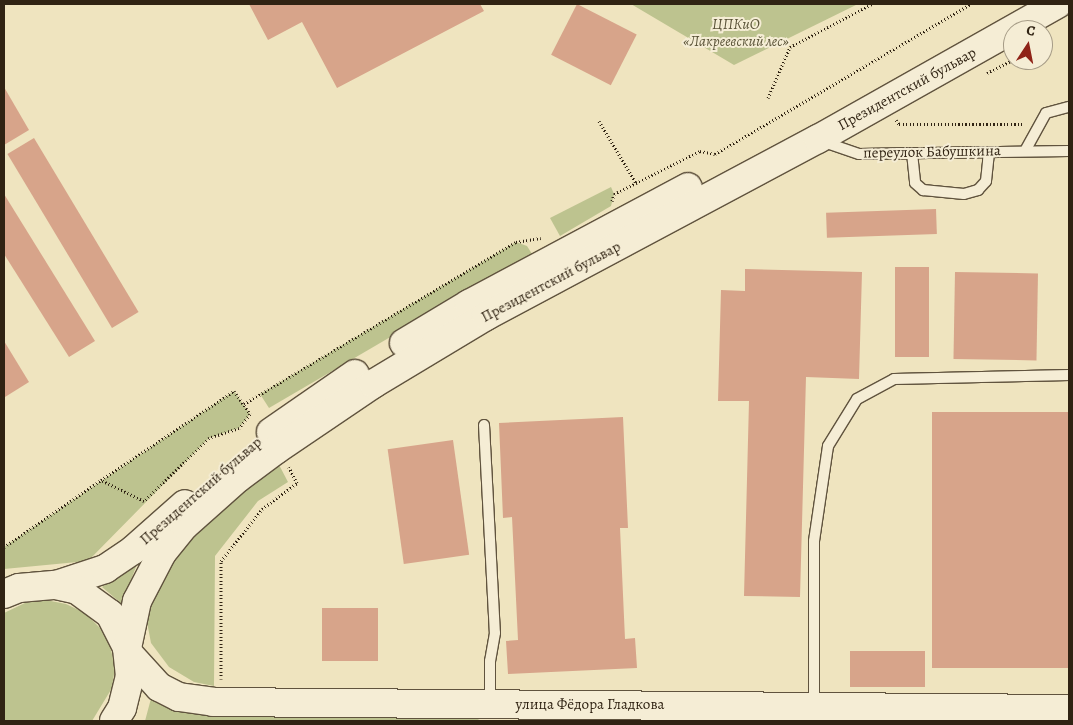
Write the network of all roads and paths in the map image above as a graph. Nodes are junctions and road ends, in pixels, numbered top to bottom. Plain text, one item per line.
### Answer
1 (872, 4) edge
2 (971, 4) edge
3 (1020, 4) edge
4 (1058, 4) edge
5 (768, 98) dead end
6 (1069, 107) edge
7 (892, 115) dead end
8 (599, 122) dead end
9 (1038, 124) junction
10 (811, 132) junction
11 (1025, 151) junction
12 (1069, 151) edge
13 (989, 152) junction
14 (912, 153) junction
15 (636, 183) junction
16 (614, 194) dead end
17 (516, 242) dead end
18 (1069, 375) edge
19 (244, 404) junction
20 (484, 425) dead end
21 (101, 480) junction
22 (297, 483) dead end
23 (4, 547) edge
24 (56, 585) junction
25 (4, 594) edge
26 (128, 651) junction
27 (221, 686) dead end
28 (1069, 709) edge
29 (500, 710) edge
30 (814, 714) edge
31 (114, 721) edge

1 - 5 path
2 - 15 path
3 - 10 main road, Президентский бульвар
4 - 10 main road, Президентский бульвар
6 - 9 lane
7 - 9 path
8 - 15 path
9 - 11 lane
10 - 14 lane, переулок Бабушкина
10 - 24 main road, Президентский бульвар
10 - 26 main road, Президентский бульвар
11 - 12 lane, переулок Бабушкина
11 - 13 lane, переулок Бабушкина
13 - 14 lane, переулок Бабушкина
13 - 14 lane
15 - 16 path
17 - 19 path
18 - 30 lane
19 - 21 path
19 - 21 path
20 - 29 lane
21 - 23 path
22 - 27 path
24 - 25 main road
24 - 26 main road
26 - 29 main road, улица Фёдора Гладкова
26 - 31 main road, Президентский бульвар
28 - 30 main road, улица Фёдора Гладкова
29 - 30 main road, улица Фёдора Гладкова

